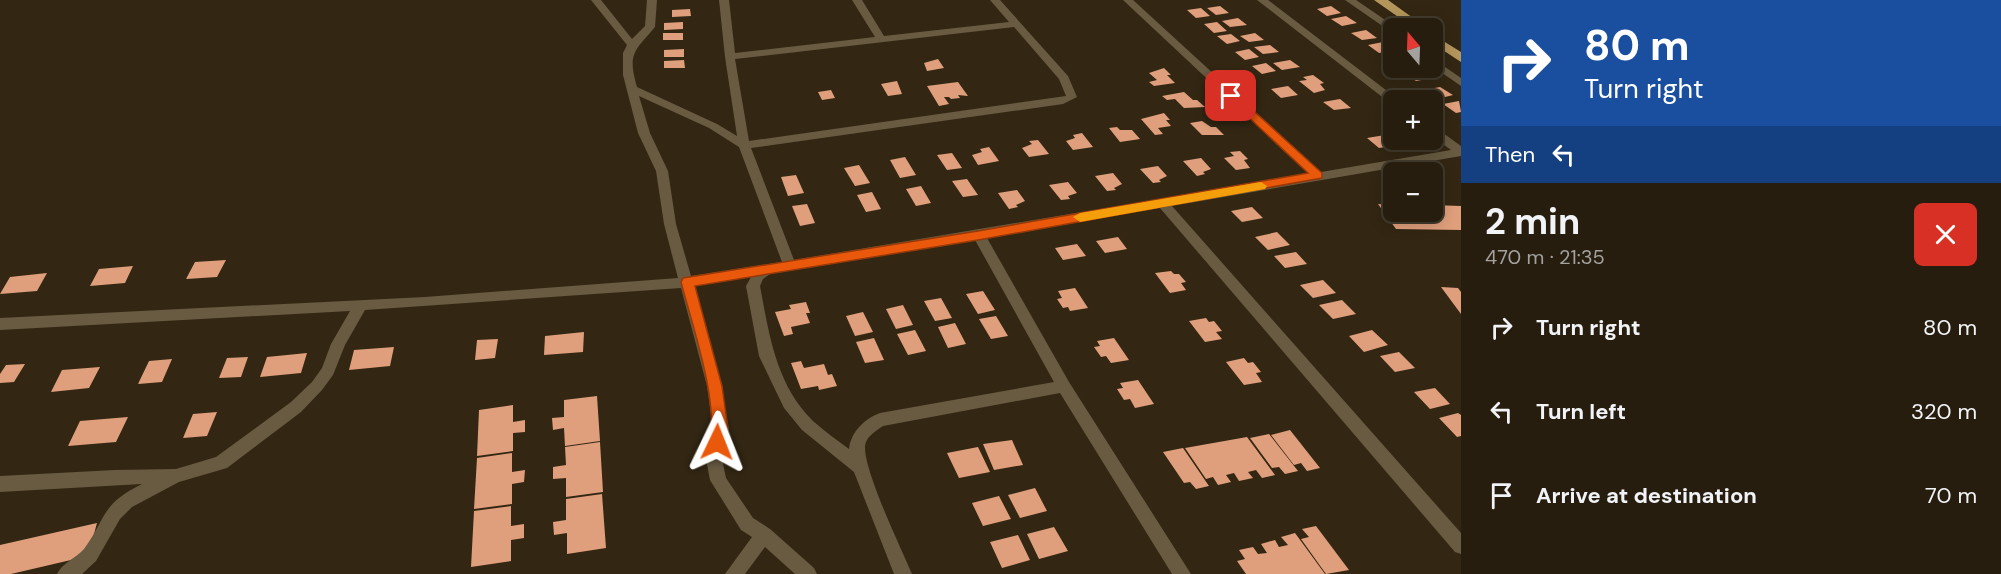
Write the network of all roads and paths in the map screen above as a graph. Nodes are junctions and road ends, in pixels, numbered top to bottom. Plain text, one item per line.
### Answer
1 (596, 0) edge
2 (652, 0) edge
3 (724, 0) edge
4 (857, 0) edge
5 (995, 0) edge
6 (1128, 0) edge
7 (1262, 0) edge
8 (1350, 0) edge
9 (1380, 0) edge
10 (1406, 18) edge
11 (1383, 23) edge
12 (1016, 24) junction
13 (881, 40) junction
14 (632, 45) junction
15 (1443, 45) edge
16 (730, 57) junction
17 (1461, 58) edge
18 (1443, 69) edge
19 (1461, 83) edge
20 (632, 89) junction
21 (1383, 92) edge
22 (1443, 138) edge
23 (744, 145) junction
24 (1461, 152) edge
25 (1318, 176) junction
26 (1162, 203) junction
27 (978, 235) junction
28 (789, 264) junction
29 (769, 268) junction
30 (688, 282) junction
31 (361, 305) junction
32 (0, 324) edge
33 (1064, 386) junction
34 (860, 467) junction
35 (176, 476) junction
36 (0, 484) edge
37 (764, 535) junction
38 (1461, 546) edge
39 (66, 574) edge
40 (734, 574) edge
41 (808, 574) edge
42 (903, 574) edge
43 (1182, 574) edge

1 - 14 street
2 - 14 street
3 - 16 street
4 - 13 street
5 - 12 street
6 - 25 street
7 - 21 street
8 - 11 street
9 - 10 highway
12 - 13 street
12 - 23 street
13 - 16 street
14 - 20 street
15 - 17 highway
16 - 23 street
18 - 19 street
20 - 23 street
20 - 30 street
22 - 24 street
23 - 28 street
24 - 25 street
25 - 26 street
26 - 27 street
26 - 38 street
27 - 28 street
27 - 33 street
28 - 29 street
29 - 30 street
29 - 34 street
30 - 31 street
30 - 37 street
31 - 32 street
31 - 35 street
33 - 34 street
33 - 43 street
34 - 42 street
35 - 36 street
35 - 39 street
37 - 40 street
37 - 41 street

